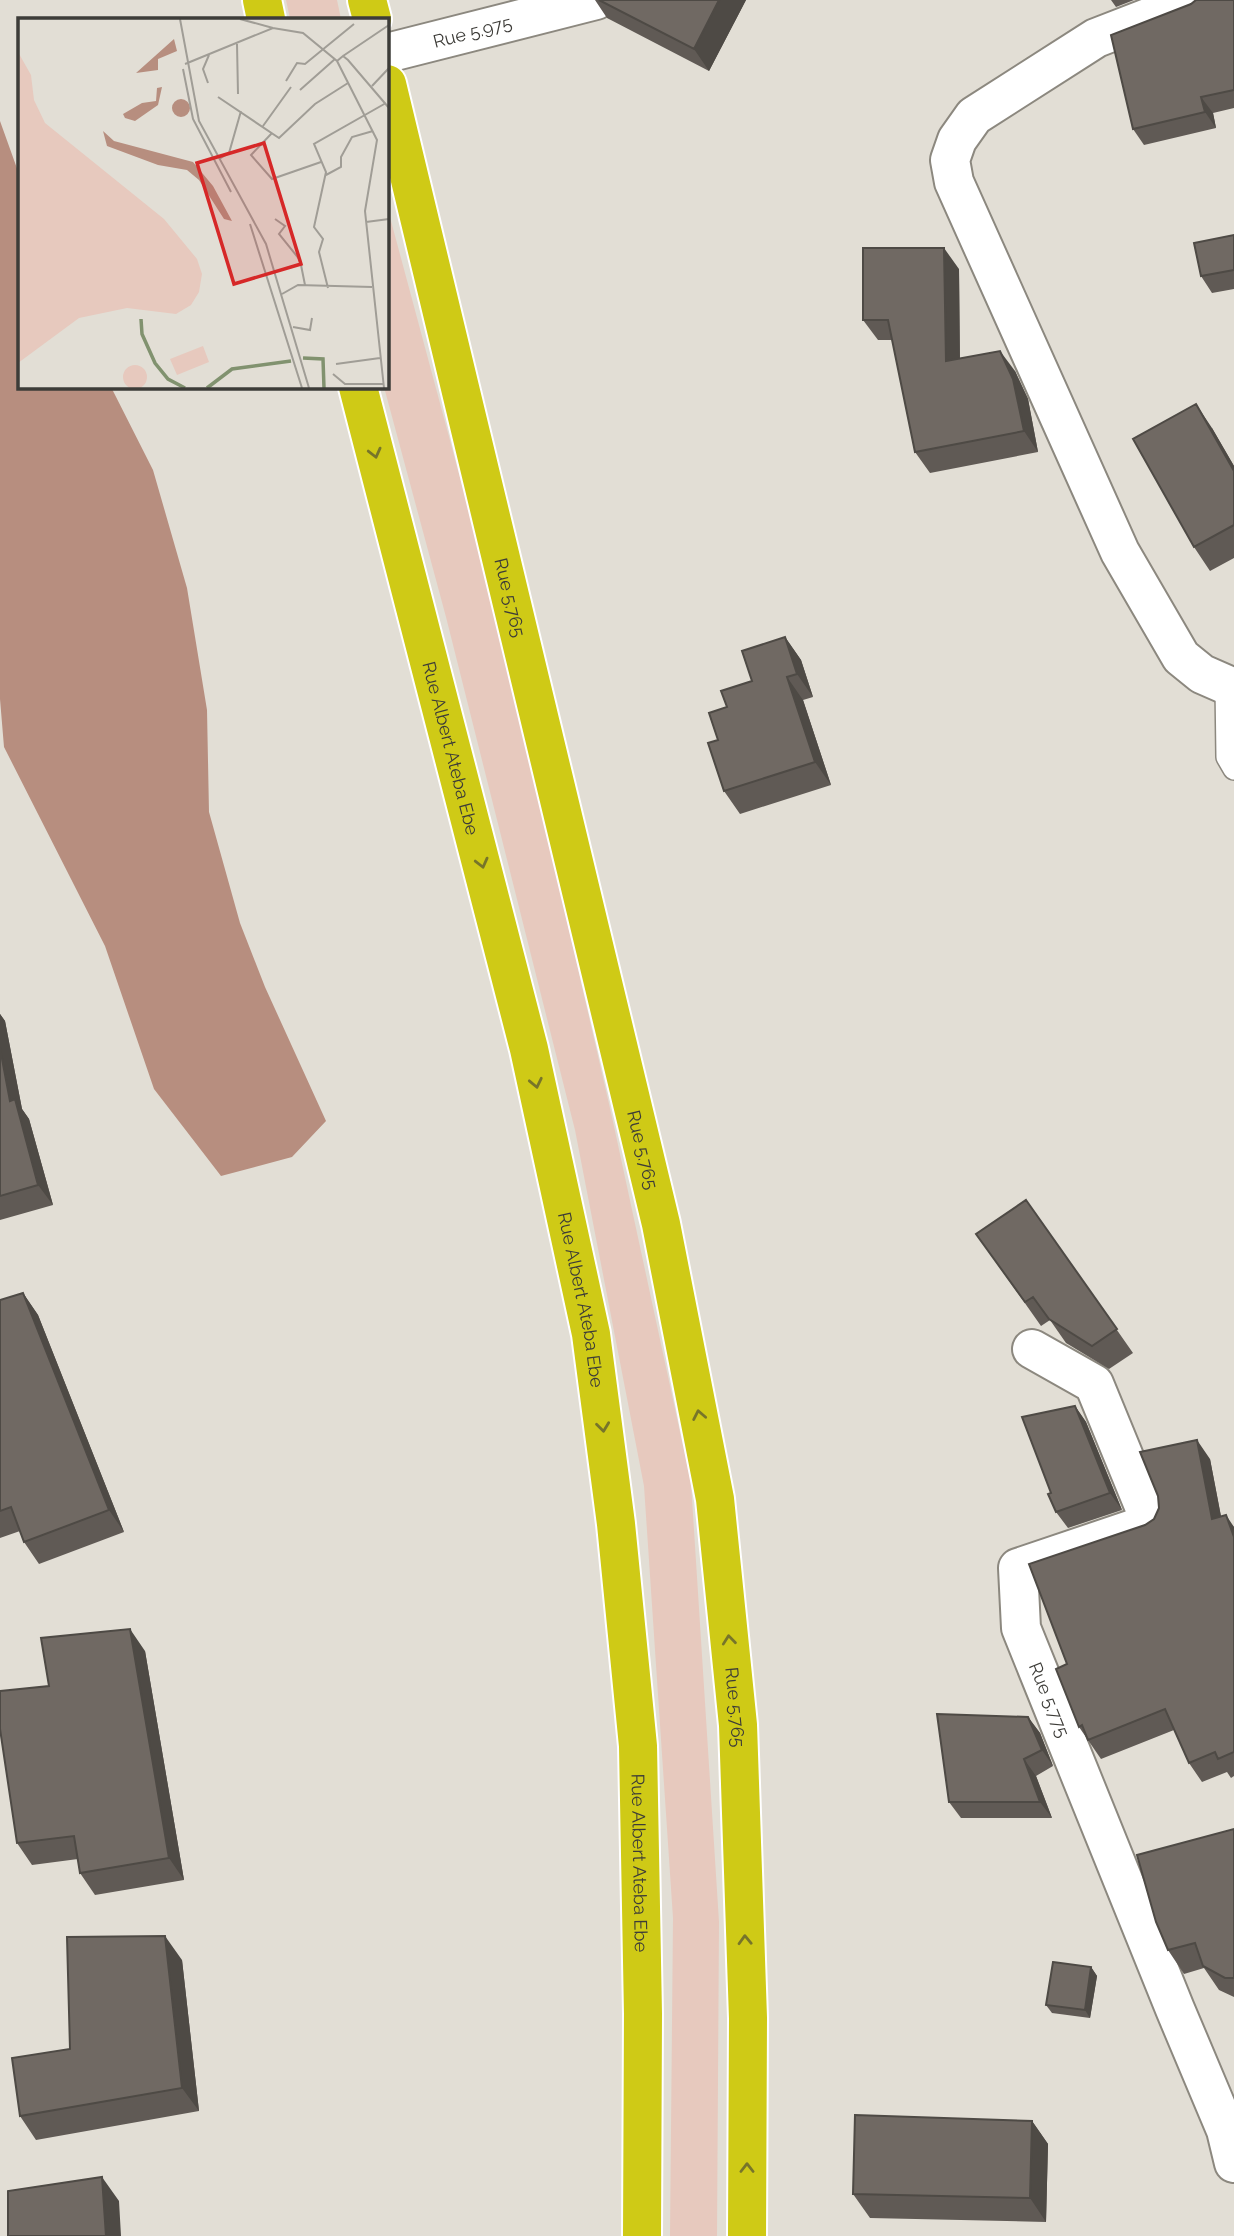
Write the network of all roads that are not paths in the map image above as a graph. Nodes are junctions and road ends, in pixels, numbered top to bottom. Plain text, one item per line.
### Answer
1 (262, 0) edge
2 (367, 0) edge
3 (596, 0) edge
4 (1194, 0) edge
5 (267, 18) edge
6 (372, 18) edge
7 (388, 53) edge
8 (388, 88) edge
9 (358, 388) edge
10 (1230, 687) edge
11 (1234, 768) edge
12 (1032, 1349) dead end
13 (1234, 2163) edge
14 (642, 2236) edge
15 (747, 2236) edge

1 - 5 highway
2 - 6 highway
3 - 7 street, Rue 5.975
4 - 10 street
15 -> 8 highway, Rue 5.765
9 -> 14 highway, Rue Albert Ateba Ebe
10 - 11 lane
12 - 13 street, Rue 5.775

